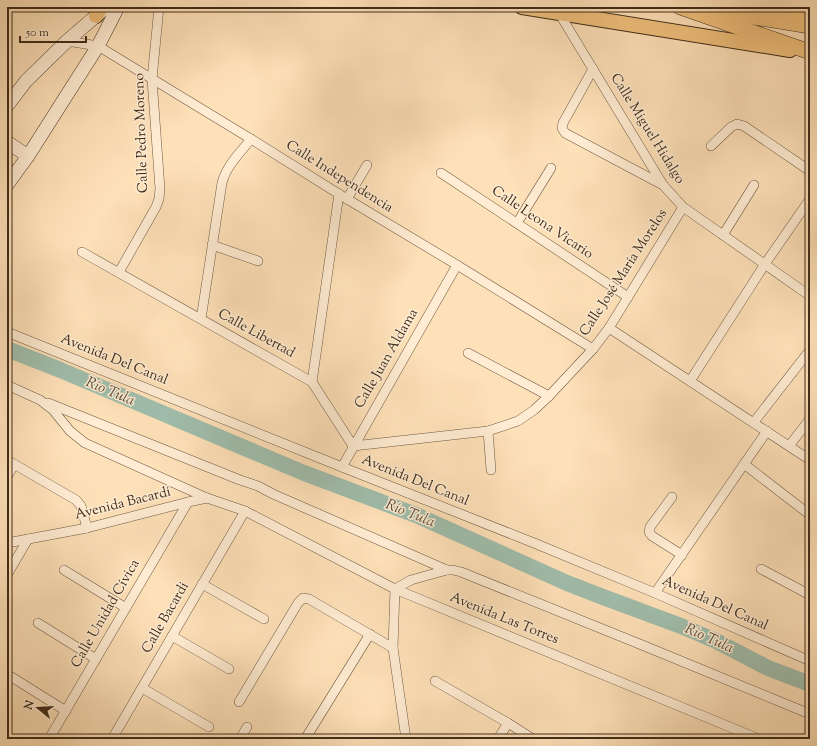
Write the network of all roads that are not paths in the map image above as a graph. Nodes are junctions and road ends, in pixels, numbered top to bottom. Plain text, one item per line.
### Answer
1 (118, 7) edge
2 (159, 7) edge
3 (522, 7) edge
4 (680, 7) edge
5 (691, 7) edge
6 (770, 7) edge
7 (791, 7) edge
8 (810, 8) edge
9 (101, 10) edge
10 (559, 13) junction
11 (810, 13) edge
12 (810, 26) edge
13 (67, 41) junction
14 (98, 46) junction
15 (810, 52) edge
16 (594, 68) junction
17 (152, 79) junction
18 (7, 106) edge
19 (251, 139) junction
20 (7, 142) edge
21 (711, 146) dead end
22 (28, 156) junction
23 (367, 165) dead end
24 (551, 168) dead end
25 (810, 171) edge
26 (441, 173) dead end
27 (8, 182) edge
28 (663, 185) junction
29 (754, 185) dead end
30 (339, 194) junction
31 (347, 199) junction
32 (810, 199) edge
33 (683, 207) junction
34 (517, 223) junction
35 (723, 235) junction
36 (212, 245) junction
37 (82, 252) dead end
38 (258, 261) dead end
39 (765, 264) junction
40 (457, 265) junction
41 (120, 272) junction
42 (810, 296) edge
43 (628, 297) junction
44 (201, 319) junction
45 (609, 328) junction
46 (7, 332) edge
47 (592, 349) junction
48 (810, 350) edge
49 (468, 353) dead end
50 (690, 381) junction
51 (312, 382) junction
52 (7, 386) edge
53 (549, 396) junction
54 (40, 400) junction
55 (810, 419) edge
56 (754, 422) junction
57 (767, 431) junction
58 (488, 432) junction
59 (353, 446) junction
60 (789, 446) junction
61 (810, 460) edge
62 (11, 462) edge
63 (744, 464) junction
64 (342, 467) junction
65 (491, 470) dead end
66 (7, 477) edge
67 (672, 497) dead end
68 (207, 498) junction
69 (188, 502) junction
70 (245, 512) junction
71 (810, 515) edge
72 (87, 528) junction
73 (28, 539) junction
74 (7, 543) edge
75 (682, 555) junction
76 (761, 569) dead end
77 (64, 570) dead end
78 (447, 570) junction
79 (7, 575) edge
80 (202, 584) junction
81 (394, 589) junction
82 (655, 593) junction
83 (810, 594) edge
84 (126, 608) junction
85 (264, 619) dead end
86 (38, 623) dead end
87 (370, 634) junction
88 (172, 636) junction
89 (393, 648) junction
90 (96, 659) junction
91 (810, 662) edge
92 (229, 669) dead end
93 (10, 676) dead end
94 (436, 681) dead end
95 (142, 688) junction
96 (239, 702) dead end
97 (66, 711) junction
98 (810, 714) edge
99 (508, 723) junction
100 (209, 727) dead end
101 (247, 727) dead end
102 (307, 736) dead end
103 (113, 738) edge
104 (49, 739) edge
105 (240, 739) edge
106 (406, 739) edge
107 (498, 739) edge
108 (533, 739) edge
109 (759, 739) edge

1 - 14 main road
2 - 17 street, Calle Pedro Moreno
3 - 10 main road
4 - 15 highway
5 - 12 highway
6 - 11 highway
7 - 8 highway
9 - 13 main road
10 - 15 main road
10 - 16 street, Calle Miguel Hidalgo
13 - 14 street, Calle Independencia
13 - 18 main road
14 - 17 street, Calle Independencia
14 - 22 main road
16 - 28 street, Calle Miguel Hidalgo
16 - 28 street
17 - 19 street, Calle Independencia
17 - 41 street, Calle Pedro Moreno
19 - 30 street, Calle Independencia
19 - 36 street
20 - 22 main road
21 - 25 street
22 - 27 main road
23 - 31 street
24 - 34 street
26 - 34 street, Calle Leona Vicario
28 - 33 street, Calle Miguel Hidalgo
29 - 35 street
30 - 31 street, Calle Independencia
30 - 51 street
31 - 40 street, Calle Independencia
32 - 39 street
33 - 35 street, Calle Miguel Hidalgo
33 - 43 street, Calle José María Morelos
34 - 43 street, Calle Leona Vicario
35 - 39 street, Calle Miguel Hidalgo
36 - 38 street
36 - 44 street
37 - 41 street, Calle Libertad
39 - 42 street, Calle Miguel Hidalgo
39 - 50 street
40 - 47 street, Calle Independencia
40 - 59 street, Calle Juan Aldama
41 - 44 street, Calle Libertad
43 - 45 street, Calle José María Morelos
44 - 51 street, Calle Libertad
45 - 47 street, Calle José María Morelos
45 - 50 street
46 - 64 street, Avenida Del Canal
47 - 53 street, Calle José María Morelos
48 - 56 street
49 - 53 street
50 - 56 street
51 - 59 street, Calle Libertad
52 - 54 street
53 - 58 street, Calle José María Morelos
54 - 68 street
54 - 78 street
55 - 60 street
56 - 57 street
57 - 60 street
57 - 63 street
58 - 59 street, Calle José María Morelos
58 - 65 street
59 - 64 street, Calle Juan Aldama
60 - 61 street
62 - 66 street
62 - 72 street
63 - 71 street
63 - 75 street
64 - 82 street, Avenida Del Canal
67 - 75 street
68 - 69 street, Avenida Bacardí
68 - 70 street
69 - 72 street, Avenida Bacardí
69 - 84 street, Calle Unidad Cívica
70 - 80 street, Calle Bacardi
70 - 81 street, Avenida Las Torres
72 - 73 street, Avenida Bacardí
73 - 74 street, Avenida Bacardí
73 - 79 street
75 - 82 street
76 - 83 street
77 - 84 street
78 - 81 street
78 - 98 street
80 - 85 street
80 - 88 street, Calle Bacardi
81 - 89 street
81 - 109 street, Avenida Las Torres
82 - 91 street, Avenida Del Canal
84 - 90 street, Calle Unidad Cívica
86 - 90 street
87 - 89 street
87 - 96 street
87 - 102 street
88 - 92 street
88 - 95 street, Calle Bacardi
89 - 106 street
90 - 97 street, Calle Unidad Cívica
93 - 97 street
94 - 99 street
95 - 100 street
95 - 103 street, Calle Bacardi
97 - 104 street, Calle Unidad Cívica
99 - 107 street
99 - 108 street
101 - 105 street

